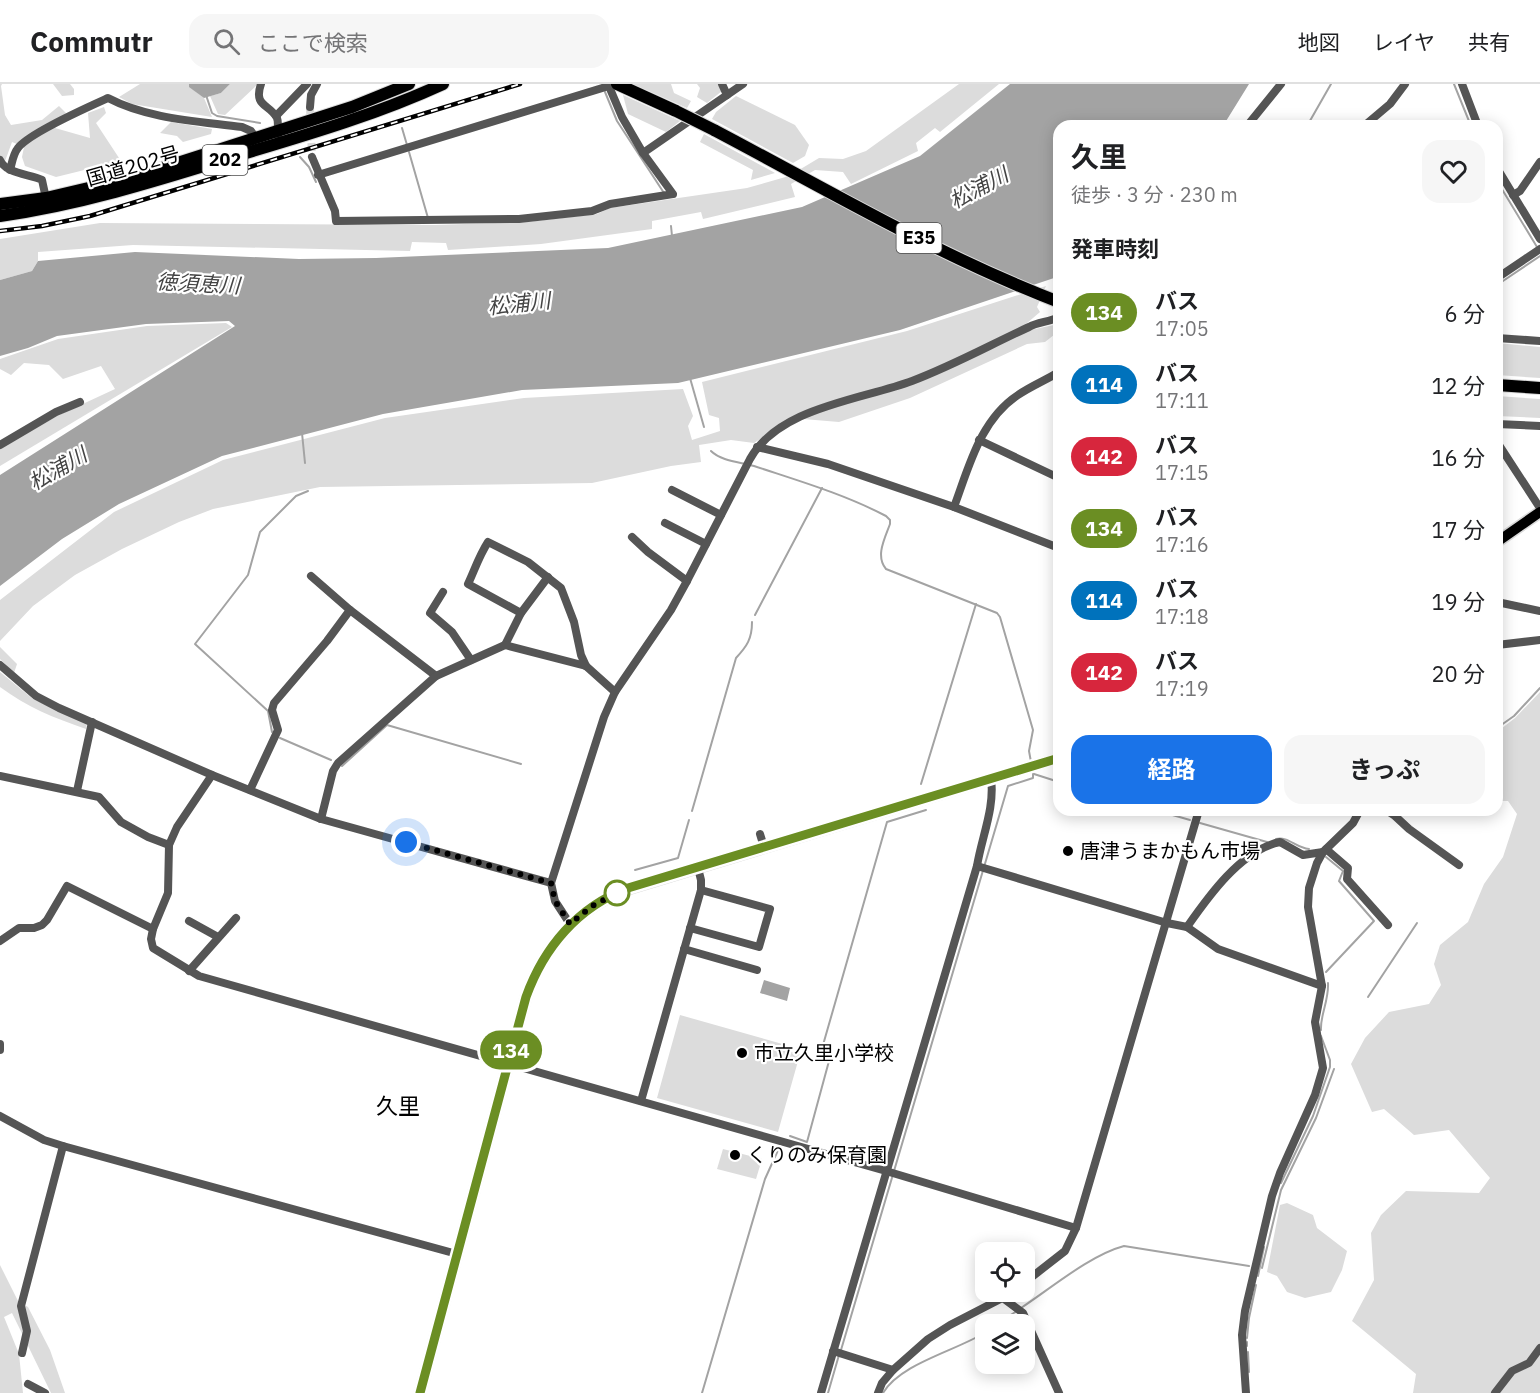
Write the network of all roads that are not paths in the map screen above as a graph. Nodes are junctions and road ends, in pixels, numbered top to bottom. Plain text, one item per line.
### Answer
1 (261, 84) edge
2 (307, 84) edge
3 (317, 84) edge
4 (443, 84) edge
5 (722, 84) edge
6 (743, 84) edge
7 (1281, 84) edge
8 (1405, 84) edge
9 (1462, 84) edge
10 (611, 85) edge
11 (401, 86) edge
12 (727, 95) junction
13 (310, 107) tunnel mouth
14 (276, 116) junction
15 (1252, 120) edge
16 (1371, 120) edge
17 (1476, 120) edge
18 (279, 137) junction
19 (256, 138) junction
20 (643, 153) junction
21 (312, 157) tunnel mouth
22 (0, 160) edge
23 (1540, 162) edge
24 (10, 170) junction
25 (318, 176) junction
26 (1503, 178) edge
27 (1513, 195) junction
28 (47, 203) junction
29 (0, 204) edge
30 (0, 216) edge
31 (1540, 239) edge
32 (1538, 251) edge
33 (1503, 274) edge
34 (1053, 299) edge
35 (1053, 320) edge
36 (1503, 338) edge
37 (1540, 341) edge
38 (1053, 375) edge
39 (1503, 386) edge
40 (1540, 388) edge
41 (80, 402) dead end
42 (1503, 424) edge
43 (1540, 426) edge
44 (979, 440) junction
45 (0, 445) edge
46 (757, 447) junction
47 (1503, 451) edge
48 (1053, 475) edge
49 (672, 490) dead end
50 (954, 507) junction
51 (1540, 510) edge
52 (721, 515) junction
53 (665, 523) dead end
54 (632, 537) dead end
55 (1503, 538) edge
56 (706, 544) junction
57 (1053, 546) edge
58 (311, 576) dead end
59 (548, 577) junction
60 (687, 581) junction
61 (443, 592) dead end
62 (1503, 603) edge
63 (350, 610) junction
64 (1540, 610) edge
65 (520, 613) junction
66 (1540, 640) edge
67 (1503, 644) edge
68 (505, 645) junction
69 (471, 660) junction
70 (0, 665) edge
71 (586, 666) junction
72 (436, 676) junction
73 (615, 692) junction
74 (92, 722) junction
75 (1053, 760) edge
76 (212, 775) junction
77 (0, 776) edge
78 (991, 778) junction
79 (250, 790) junction
80 (77, 791) junction
81 (1197, 816) edge
82 (1357, 816) edge
83 (1395, 816) edge
84 (321, 819) junction
85 (760, 834) dead end
86 (169, 845) junction
87 (764, 847) junction
88 (1324, 850) junction
89 (1459, 865) dead end
90 (981, 867) junction
91 (698, 868) junction
92 (551, 883) junction
93 (700, 890) junction
94 (236, 918) dead end
95 (189, 921) dead end
96 (1167, 923) junction
97 (570, 924) junction
98 (1388, 925) dead end
99 (1187, 927) junction
100 (690, 928) junction
101 (153, 929) junction
102 (218, 937) junction
103 (0, 941) edge
104 (684, 949) junction
105 (757, 970) dead end
106 (189, 971) junction
107 (1322, 986) junction
108 (0, 1044) edge
109 (0, 1050) edge
110 (507, 1064) junction
111 (641, 1101) junction
112 (0, 1116) edge
113 (63, 1146) junction
114 (891, 1172) junction
115 (1076, 1228) junction
116 (457, 1254) junction
117 (1035, 1274) edge
118 (996, 1302) edge
119 (1009, 1302) edge
120 (1540, 1348) edge
121 (833, 1351) junction
122 (22, 1353) dead end
123 (893, 1370) junction
124 (28, 1384) dead end
125 (45, 1393) edge
126 (420, 1393) edge
127 (821, 1393) edge
128 (878, 1393) edge
129 (1059, 1393) edge
130 (1246, 1393) edge
131 (1495, 1393) edge

1 - 14 street
2 - 14 street
3 - 13 street
4 - 18 highway, 国道202号 / 202
5 - 12 street
6 - 12 street
7 - 15 street
8 - 16 street
9 - 17 street
10 - 20 street
10 - 25 street
10 - 34 highway, E35, bridge
11 - 18 highway, 国道202号 / 202
12 - 20 street
14 - 18 street
18 - 19 highway, 国道202号 / 202
18 - 28 highway, 国道202号 / 202
19 - 24 street
19 - 28 highway, 国道202号 / 202
20 - 25 street
21 - 25 street
22 - 24 street
23 - 27 street
24 - 28 street
26 - 27 street
27 - 31 street
28 - 29 highway, 国道202号 / 202
28 - 30 highway, 国道202号 / 202
32 - 33 street
35 - 46 street
36 - 37 street
38 - 44 street
39 - 40 highway
41 - 45 street
42 - 43 street
44 - 48 street
44 - 50 street
46 - 50 street
46 - 52 street
47 - 51 street
49 - 52 street
50 - 57 street
51 - 55 main road
52 - 56 street
53 - 56 street
54 - 60 street
56 - 60 street
58 - 63 street
59 - 65 street
59 - 65 street
59 - 71 street
60 - 73 street
61 - 69 street
62 - 64 street
63 - 72 street
63 - 79 street
65 - 68 street
66 - 67 street
68 - 69 street
68 - 71 street
69 - 72 street
70 - 74 street
71 - 73 street
72 - 84 street
73 - 92 street
74 - 76 street
74 - 80 street
75 - 78 main road
76 - 79 street
76 - 86 street
77 - 80 street
78 - 87 main road
78 - 90 street
79 - 84 street
80 - 86 street
81 - 96 street
82 - 88 street
83 - 89 street
84 - 92 street
85 - 87 street
86 - 101 street
87 - 91 main road
88 - 98 street
88 - 99 street
88 - 107 street
90 - 96 street
90 - 114 street
91 - 93 street
91 - 97 main road
92 - 97 street
93 - 100 street
93 - 100 street
94 - 102 street
95 - 102 street
96 - 99 street
96 - 115 street
97 - 110 main road
99 - 107 street
100 - 104 street
101 - 103 street
101 - 106 street
102 - 106 street
104 - 105 street
104 - 111 street
106 - 110 street
107 - 130 street
108 - 109 street
110 - 111 street
110 - 116 main road
111 - 114 street
112 - 113 street
113 - 116 street
113 - 122 street
114 - 115 street
114 - 121 street
115 - 117 street
116 - 126 main road
118 - 123 street
119 - 129 street
120 - 131 street
121 - 123 street
121 - 127 street
123 - 128 street
124 - 125 street

